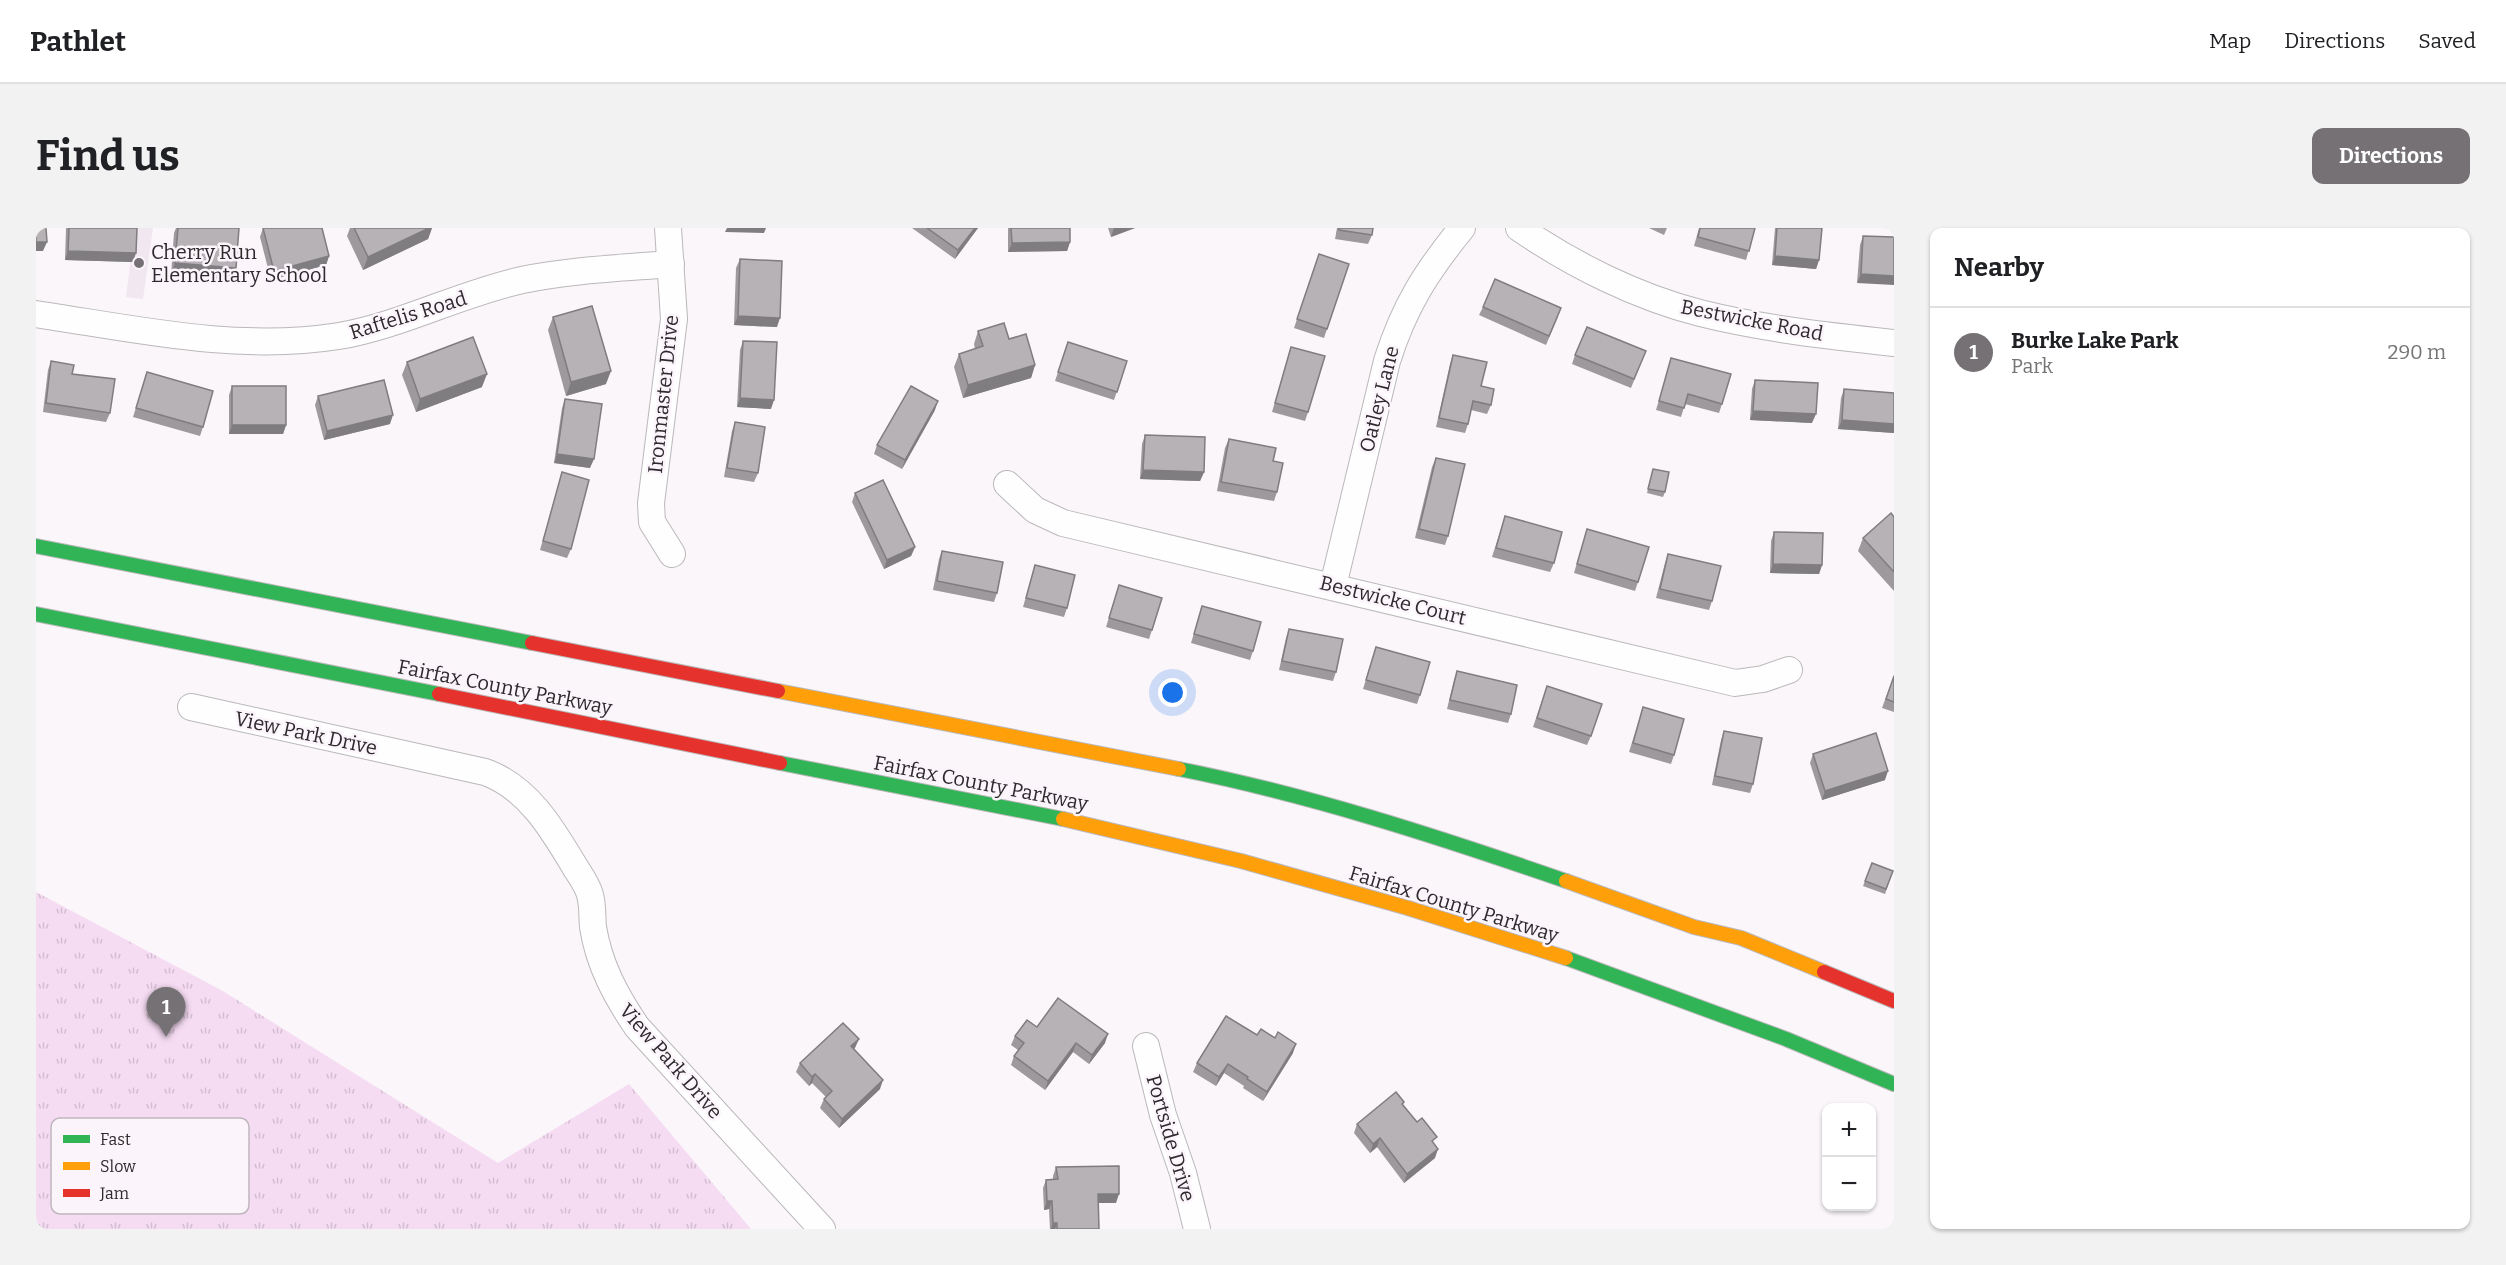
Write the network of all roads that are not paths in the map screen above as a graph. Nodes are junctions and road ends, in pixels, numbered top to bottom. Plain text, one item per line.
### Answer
1 (668, 228) edge
2 (1462, 228) edge
3 (1519, 228) edge
4 (671, 264) junction
5 (36, 314) edge
6 (1894, 343) edge
7 (1007, 484) dead end
8 (36, 546) edge
9 (672, 554) dead end
10 (1333, 586) junction
11 (36, 614) edge
12 (1789, 670) dead end
13 (191, 707) dead end
14 (1894, 1001) edge
15 (1146, 1046) dead end
16 (1894, 1084) edge
17 (822, 1229) edge
18 (1197, 1229) edge

1 - 4 street, Ironmaster Drive
2 - 10 street, Oatley Lane
3 - 6 street, Bestwicke Road
4 - 5 street, Raftelis Road
4 - 9 street, Ironmaster Drive
7 - 10 street, Bestwicke Court
8 - 14 highway
10 - 12 street, Bestwicke Court
11 - 16 highway, Fairfax County Parkway
13 - 17 street, View Park Drive
15 - 18 street, Portside Drive

